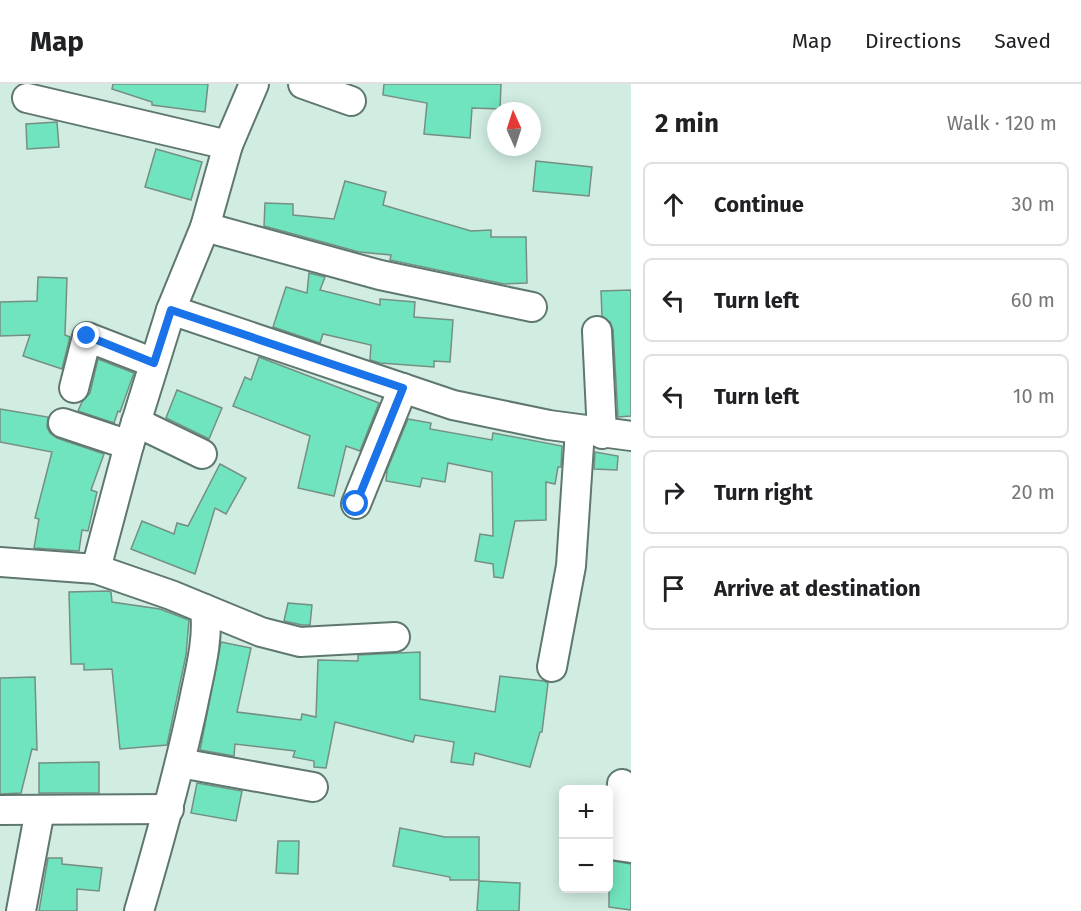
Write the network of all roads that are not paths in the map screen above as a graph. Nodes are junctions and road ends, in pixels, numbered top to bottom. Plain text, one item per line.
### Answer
1 (254, 84) edge
2 (303, 84) edge
3 (27, 98) dead end
4 (351, 101) dead end
5 (228, 145) junction
6 (205, 227) junction
7 (532, 307) dead end
8 (171, 310) junction
9 (597, 331) dead end
10 (154, 363) junction
11 (74, 388) dead end
12 (403, 388) junction
13 (63, 423) dead end
14 (591, 432) junction
15 (132, 433) junction
16 (631, 436) edge
17 (202, 454) dead end
18 (356, 504) dead end
19 (0, 562) edge
20 (96, 569) junction
21 (205, 609) junction
22 (395, 637) dead end
23 (552, 667) dead end
24 (180, 763) junction
25 (622, 784) dead end
26 (313, 787) dead end
27 (169, 809) junction
28 (0, 810) edge
29 (40, 810) junction
30 (631, 848) edge
31 (21, 911) edge
32 (139, 911) edge

1 - 5 street
2 - 4 street
3 - 5 street
5 - 6 street
6 - 7 street
6 - 8 street
8 - 10 street
8 - 12 street
9 - 14 street
10 - 11 street
10 - 15 street
12 - 14 street
12 - 18 street
13 - 15 street
14 - 16 street
14 - 23 street
15 - 17 street
15 - 20 street
19 - 20 street
20 - 21 street
21 - 22 street
21 - 24 street
24 - 26 street
24 - 27 street
25 - 30 street
27 - 29 street
27 - 32 street
28 - 29 street
29 - 31 street

